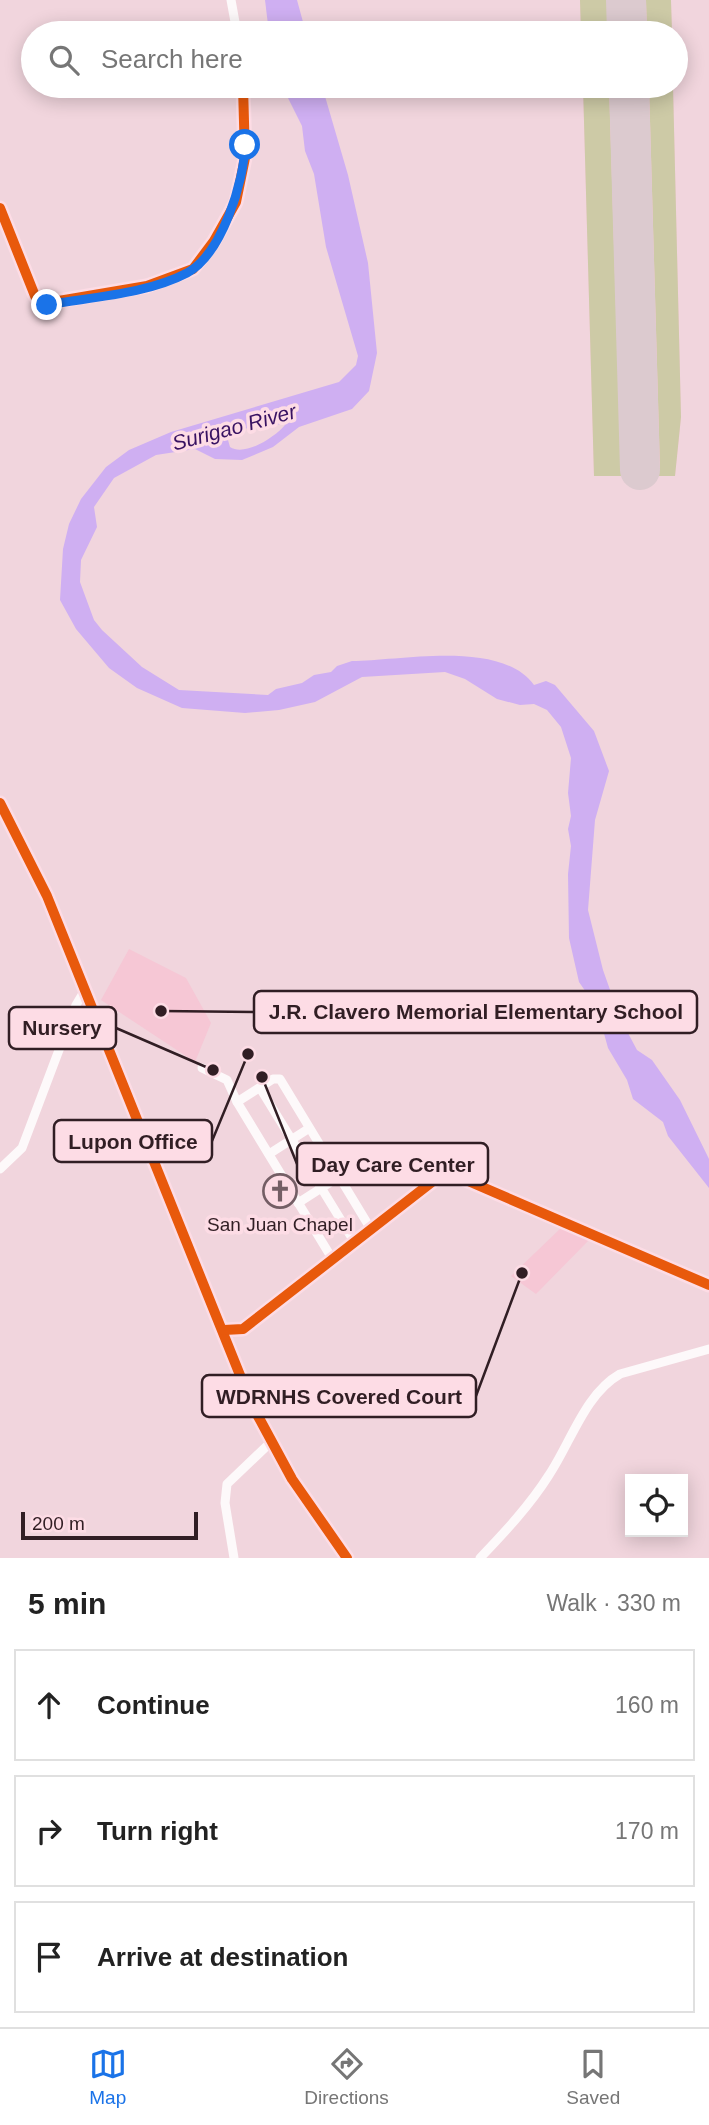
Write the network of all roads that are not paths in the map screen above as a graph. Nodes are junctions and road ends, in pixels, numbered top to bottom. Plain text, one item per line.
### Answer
1 (231, 0) edge
2 (234, 21) edge
3 (243, 98) edge
4 (0, 208) edge
5 (0, 803) edge
6 (85, 990) junction
7 (202, 1068) dead end
8 (260, 1087) junction
9 (236, 1102) junction
10 (309, 1129) junction
11 (291, 1139) junction
12 (269, 1154) junction
13 (0, 1170) edge
14 (340, 1176) junction
15 (320, 1190) junction
16 (298, 1203) junction
17 (372, 1231) junction
18 (355, 1243) junction
19 (333, 1260) junction
20 (709, 1285) edge
21 (243, 1329) junction
22 (224, 1331) junction
23 (230, 1348) junction
24 (709, 1349) edge
25 (271, 1442) junction
26 (234, 1558) edge
27 (347, 1558) edge
28 (480, 1558) edge

1 - 2 street
3 - 4 street
5 - 6 street
6 - 13 street
6 - 22 street
7 - 9 street
8 - 9 street
8 - 10 street
8 - 11 street
9 - 12 street
10 - 11 street
10 - 14 street
11 - 12 street
11 - 15 street
12 - 16 street
14 - 15 street
14 - 17 street
15 - 16 street
15 - 18 street
16 - 19 street
17 - 18 street
17 - 20 street
18 - 19 street
19 - 21 street
21 - 22 street
21 - 23 street
22 - 23 street
23 - 25 street
24 - 28 street
25 - 26 street
25 - 27 street

